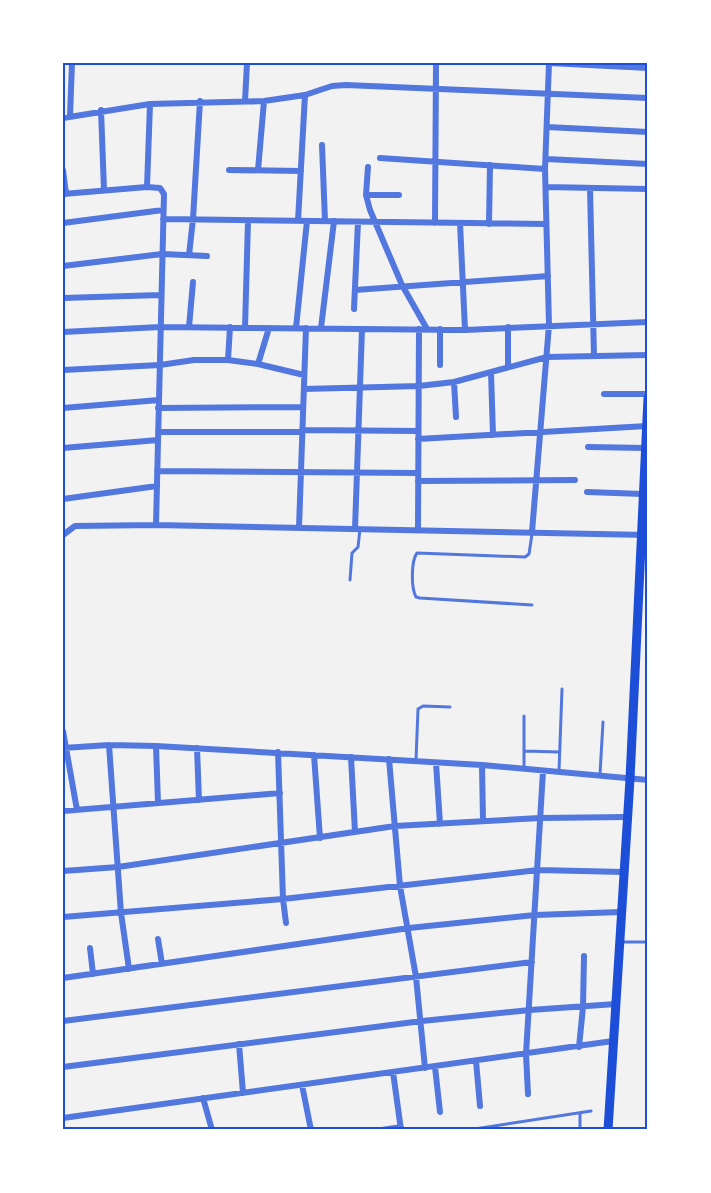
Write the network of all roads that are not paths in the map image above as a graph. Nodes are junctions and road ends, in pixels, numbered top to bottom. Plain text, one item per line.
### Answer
1 (72, 63) edge
2 (247, 63) edge
3 (436, 63) edge
4 (549, 63) edge
5 (648, 68) edge
6 (437, 89) junction
7 (548, 94) junction
8 (305, 95) junction
9 (648, 98) edge
10 (264, 100) junction
11 (200, 101) junction
12 (245, 101) junction
13 (150, 104) junction
14 (100, 111) junction
15 (67, 117) edge
16 (547, 127) junction
17 (648, 132) edge
18 (322, 145) dead end
19 (380, 158) dead end
20 (546, 159) junction
21 (434, 161) junction
22 (648, 164) edge
23 (490, 165) junction
24 (368, 167) dead end
25 (545, 169) junction
26 (63, 170) edge
27 (229, 170) dead end
28 (258, 170) junction
29 (301, 171) junction
30 (147, 187) junction
31 (546, 187) junction
32 (590, 188) junction
33 (648, 189) edge
34 (104, 190) junction
35 (64, 194) edge
36 (366, 195) junction
37 (399, 195) dead end
38 (163, 210) junction
39 (163, 219) junction
40 (193, 219) junction
41 (248, 221) junction
42 (298, 221) junction
43 (307, 221) junction
44 (325, 221) junction
45 (334, 221) junction
46 (376, 221) junction
47 (358, 222) junction
48 (63, 223) edge
49 (435, 223) junction
50 (460, 223) junction
51 (489, 224) junction
52 (546, 224) junction
53 (162, 254) junction
54 (189, 255) junction
55 (207, 256) dead end
56 (63, 266) edge
57 (548, 276) junction
58 (193, 282) dead end
59 (462, 282) junction
60 (402, 285) junction
61 (355, 290) junction
62 (161, 295) junction
63 (63, 298) edge
64 (354, 309) dead end
65 (648, 322) edge
66 (593, 323) junction
67 (549, 325) junction
68 (160, 327) junction
69 (189, 327) junction
70 (230, 327) junction
71 (508, 327) junction
72 (245, 328) junction
73 (269, 328) junction
74 (296, 328) junction
75 (306, 328) junction
76 (321, 328) junction
77 (362, 329) junction
78 (423, 329) junction
79 (440, 329) junction
80 (465, 330) junction
81 (63, 332) edge
82 (648, 355) edge
83 (594, 356) junction
84 (547, 357) junction
85 (228, 360) junction
86 (258, 364) junction
87 (160, 365) junction
88 (440, 365) dead end
89 (508, 366) junction
90 (63, 370) edge
91 (491, 372) junction
92 (304, 375) junction
93 (454, 382) junction
94 (419, 386) junction
95 (304, 389) junction
96 (360, 389) junction
97 (604, 394) dead end
98 (648, 396) edge
99 (159, 404) junction
100 (303, 407) junction
101 (63, 408) edge
102 (456, 417) dead end
103 (647, 426) edge
104 (302, 431) junction
105 (358, 431) junction
106 (542, 432) junction
107 (418, 435) junction
108 (493, 435) junction
109 (158, 436) junction
110 (588, 447) dead end
111 (63, 448) edge
112 (646, 448) junction
113 (158, 471) junction
114 (300, 473) junction
115 (357, 473) junction
116 (418, 473) junction
117 (537, 480) junction
118 (575, 480) dead end
119 (418, 481) junction
120 (157, 486) junction
121 (587, 492) dead end
122 (644, 494) junction
123 (63, 500) edge
124 (156, 525) junction
125 (298, 528) junction
126 (357, 529) junction
127 (418, 530) junction
128 (532, 532) junction
129 (63, 535) edge
130 (645, 535) edge
131 (350, 579) dead end
132 (532, 605) dead end
133 (562, 689) dead end
134 (450, 707) dead end
135 (524, 716) dead end
136 (603, 722) dead end
137 (63, 731) edge
138 (109, 745) junction
139 (156, 746) junction
140 (64, 748) edge
141 (197, 748) junction
142 (524, 751) junction
143 (278, 752) junction
144 (560, 752) junction
145 (314, 755) junction
146 (351, 757) junction
147 (389, 759) junction
148 (416, 761) junction
149 (436, 763) junction
150 (482, 765) junction
151 (524, 770) junction
152 (543, 771) junction
153 (559, 772) junction
154 (600, 776) junction
155 (630, 779) junction
156 (648, 780) edge
157 (280, 793) junction
158 (199, 800) junction
159 (158, 803) junction
160 (114, 807) junction
161 (77, 810) junction
162 (63, 811) edge
163 (627, 817) junction
164 (540, 818) junction
165 (483, 821) junction
166 (440, 824) junction
167 (395, 826) junction
168 (355, 832) junction
169 (320, 838) junction
170 (282, 842) junction
171 (118, 867) junction
172 (538, 870) junction
173 (63, 871) edge
174 (624, 872) junction
175 (400, 886) junction
176 (282, 899) junction
177 (621, 912) junction
178 (121, 913) junction
179 (535, 915) junction
180 (63, 917) edge
181 (286, 923) dead end
182 (409, 928) junction
183 (158, 939) dead end
184 (620, 942) junction
185 (648, 942) edge
186 (90, 948) dead end
187 (584, 956) dead end
188 (532, 962) junction
189 (162, 964) junction
190 (129, 969) junction
191 (93, 974) junction
192 (416, 976) junction
193 (63, 978) edge
194 (616, 1004) junction
195 (583, 1006) junction
196 (530, 1010) junction
197 (63, 1021) edge
198 (422, 1021) junction
199 (613, 1041) junction
200 (239, 1044) junction
201 (579, 1047) junction
202 (526, 1054) junction
203 (476, 1061) junction
204 (63, 1067) edge
205 (435, 1067) junction
206 (425, 1068) junction
207 (393, 1072) junction
208 (302, 1085) junction
209 (243, 1093) junction
210 (528, 1094) dead end
211 (203, 1098) junction
212 (480, 1106) dead end
213 (591, 1111) dead end
214 (440, 1112) dead end
215 (580, 1113) junction
216 (63, 1118) edge
217 (401, 1128) edge
218 (212, 1130) edge
219 (311, 1130) edge
220 (382, 1130) edge
221 (468, 1130) edge
222 (580, 1130) edge
223 (608, 1130) edge

1 - 15 street
2 - 12 street
3 - 6 street
4 - 5 street
4 - 7 street
6 - 7 street
6 - 8 street
6 - 21 street
7 - 9 street
7 - 16 street
8 - 10 street
8 - 29 street
10 - 12 street
10 - 28 street
11 - 12 street
11 - 13 street
11 - 40 street
13 - 14 street
13 - 30 street
14 - 15 street
14 - 34 street
16 - 17 street
16 - 20 street
18 - 44 street
19 - 21 street
20 - 22 street
20 - 25 street
21 - 23 street
21 - 49 street
23 - 25 street
23 - 51 street
24 - 36 street
25 - 31 street
26 - 35 street
27 - 28 street
28 - 29 street
29 - 42 street
30 - 34 street
30 - 38 street
31 - 32 street
31 - 52 street
32 - 33 street
32 - 66 street
34 - 35 street
36 - 37 street
36 - 46 street
38 - 39 street
38 - 48 street
39 - 40 street
39 - 53 street
40 - 41 street
40 - 54 street
41 - 42 street
41 - 72 street
42 - 43 street
43 - 44 street
43 - 74 street
44 - 45 street
45 - 47 street
45 - 76 street
46 - 47 street
46 - 49 street
46 - 60 street
47 - 61 street
49 - 50 street
50 - 51 street
50 - 59 street
51 - 52 street
52 - 57 street
53 - 54 street
53 - 56 street
53 - 62 street
54 - 55 street
57 - 59 street
57 - 67 street
58 - 69 street
59 - 60 street
59 - 80 street
60 - 61 street
60 - 78 street
61 - 64 street
62 - 63 street
62 - 68 street
65 - 66 street
66 - 67 street
66 - 83 street
67 - 71 street
67 - 84 street
68 - 69 street
68 - 81 street
68 - 87 street
69 - 70 street
70 - 72 street
70 - 85 street
71 - 80 street
71 - 89 street
72 - 73 street
73 - 74 street
73 - 86 street
74 - 75 street
75 - 76 street
75 - 92 street
76 - 77 street
77 - 78 street
77 - 96 street
78 - 79 street
78 - 94 street
79 - 80 street
79 - 88 street
82 - 83 street
83 - 84 street
84 - 89 street
84 - 106 street
85 - 86 street
85 - 87 street
86 - 92 street
87 - 90 street
87 - 99 street
89 - 91 street
91 - 93 street
91 - 108 street
92 - 95 street
93 - 94 street
93 - 102 street
94 - 96 street
94 - 107 street
95 - 96 street
95 - 100 street
96 - 105 street
97 - 98 street
98 - 103 main road
99 - 100 street
99 - 101 street
99 - 109 street
100 - 104 street
103 - 106 street
103 - 112 main road
104 - 105 street
104 - 109 street
104 - 114 street
105 - 107 street
105 - 115 street
106 - 108 street
106 - 117 street
107 - 108 street
107 - 116 street
109 - 111 street
109 - 113 street
110 - 112 street
112 - 122 main road
113 - 114 street
113 - 120 street
114 - 115 street
114 - 125 street
115 - 116 street
115 - 126 street
116 - 119 street
117 - 118 street
117 - 119 street
117 - 128 street
119 - 127 street
120 - 123 street
120 - 124 street
121 - 122 street
122 - 130 main road
124 - 125 street
124 - 129 street
125 - 126 street
126 - 127 street
126 - 131 lane
127 - 128 street
128 - 130 street
128 - 132 lane
130 - 155 main road
133 - 144 lane
134 - 148 lane
135 - 142 lane
136 - 154 lane
137 - 140 street
138 - 139 street
138 - 140 street
138 - 160 street
139 - 141 street
139 - 159 street
140 - 161 street
141 - 143 street
141 - 158 street
142 - 144 lane
142 - 151 lane
143 - 145 street
143 - 157 street
144 - 153 lane
145 - 146 street
145 - 169 street
146 - 147 street
146 - 168 street
147 - 148 street
147 - 167 street
148 - 149 street
149 - 150 street
149 - 166 street
150 - 151 street
150 - 165 street
151 - 152 street
152 - 153 street
152 - 164 street
153 - 154 street
154 - 155 street
155 - 156 street
155 - 163 main road
157 - 158 street
157 - 170 street
158 - 159 street
159 - 160 street
160 - 161 street
160 - 171 street
161 - 162 street
163 - 164 street
163 - 174 main road
164 - 165 street
164 - 172 street
165 - 166 street
166 - 167 street
167 - 168 street
167 - 175 street
168 - 169 street
169 - 170 street
170 - 171 street
170 - 176 street
171 - 173 street
171 - 178 street
172 - 174 street
172 - 175 street
172 - 179 street
174 - 177 main road
175 - 176 street
175 - 182 street
176 - 178 street
176 - 181 street
177 - 179 street
177 - 184 main road
178 - 180 street
178 - 190 street
179 - 182 street
179 - 188 street
182 - 189 street
182 - 192 street
183 - 189 street
184 - 185 lane
184 - 194 main road
186 - 191 street
187 - 195 street
188 - 192 street
188 - 196 street
189 - 190 street
190 - 191 street
191 - 193 street
192 - 197 street
192 - 198 street
194 - 195 street
194 - 199 main road
195 - 196 street
195 - 201 street
196 - 198 street
196 - 202 street
198 - 200 street
198 - 206 street
199 - 201 street
199 - 223 main road
200 - 204 street
200 - 209 street
201 - 202 street
202 - 203 street
202 - 210 street
203 - 205 street
203 - 212 street
205 - 206 street
205 - 214 street
206 - 207 street
207 - 208 street
207 - 217 street
208 - 209 street
208 - 219 street
209 - 211 street
211 - 216 street
211 - 218 street
213 - 215 lane
215 - 221 lane
215 - 222 lane
217 - 220 street

